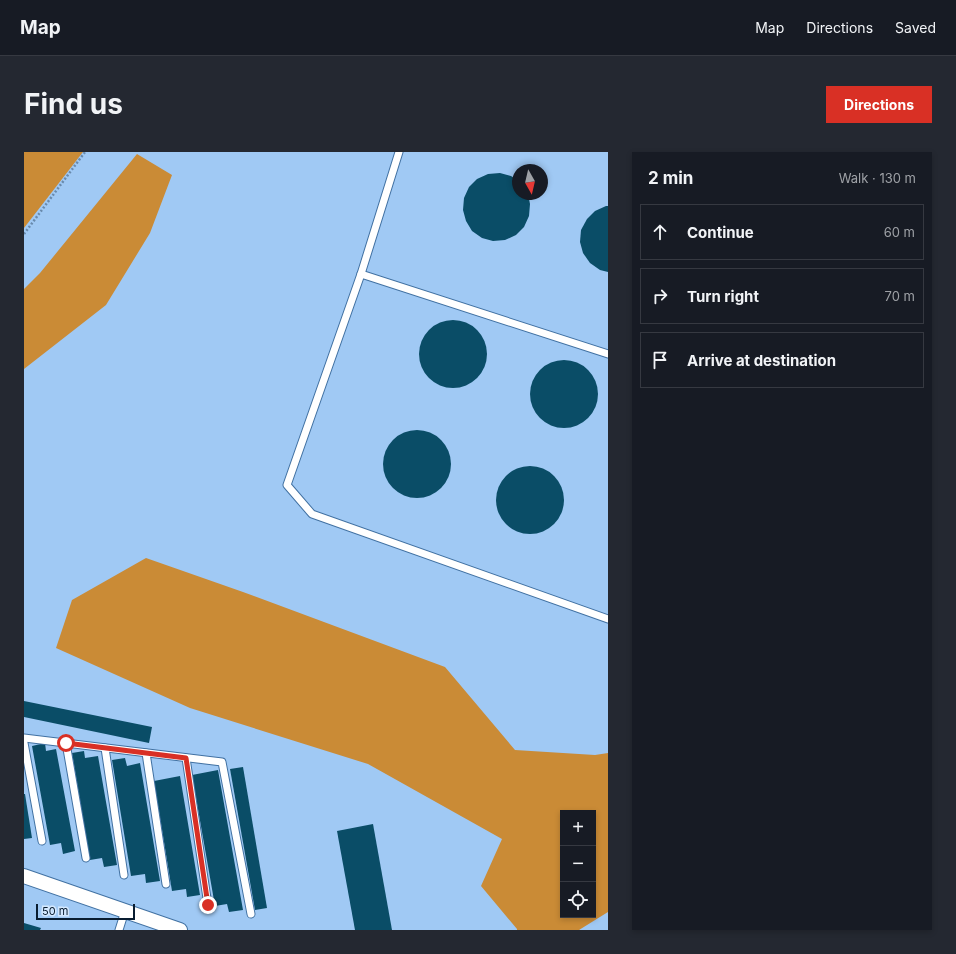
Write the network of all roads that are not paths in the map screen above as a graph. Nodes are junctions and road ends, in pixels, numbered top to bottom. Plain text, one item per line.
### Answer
1 (398, 152) edge
2 (361, 274) junction
3 (608, 354) edge
4 (608, 620) edge
5 (24, 738) edge
6 (24, 743) edge
7 (66, 743) junction
8 (105, 748) junction
9 (146, 753) junction
10 (186, 758) junction
11 (42, 841) dead end
12 (86, 858) dead end
13 (124, 875) dead end
14 (24, 876) edge
15 (166, 884) dead end
16 (208, 905) dead end
17 (125, 911) junction
18 (251, 914) dead end
19 (118, 930) edge
20 (180, 930) edge

1 - 2 lane
2 - 3 lane
2 - 4 lane
5 - 7 lane
6 - 11 lane
7 - 8 lane
7 - 12 lane
8 - 9 lane
8 - 13 lane
9 - 10 lane
9 - 15 lane
10 - 16 lane
10 - 18 lane
14 - 17 street
17 - 19 lane
17 - 20 street

